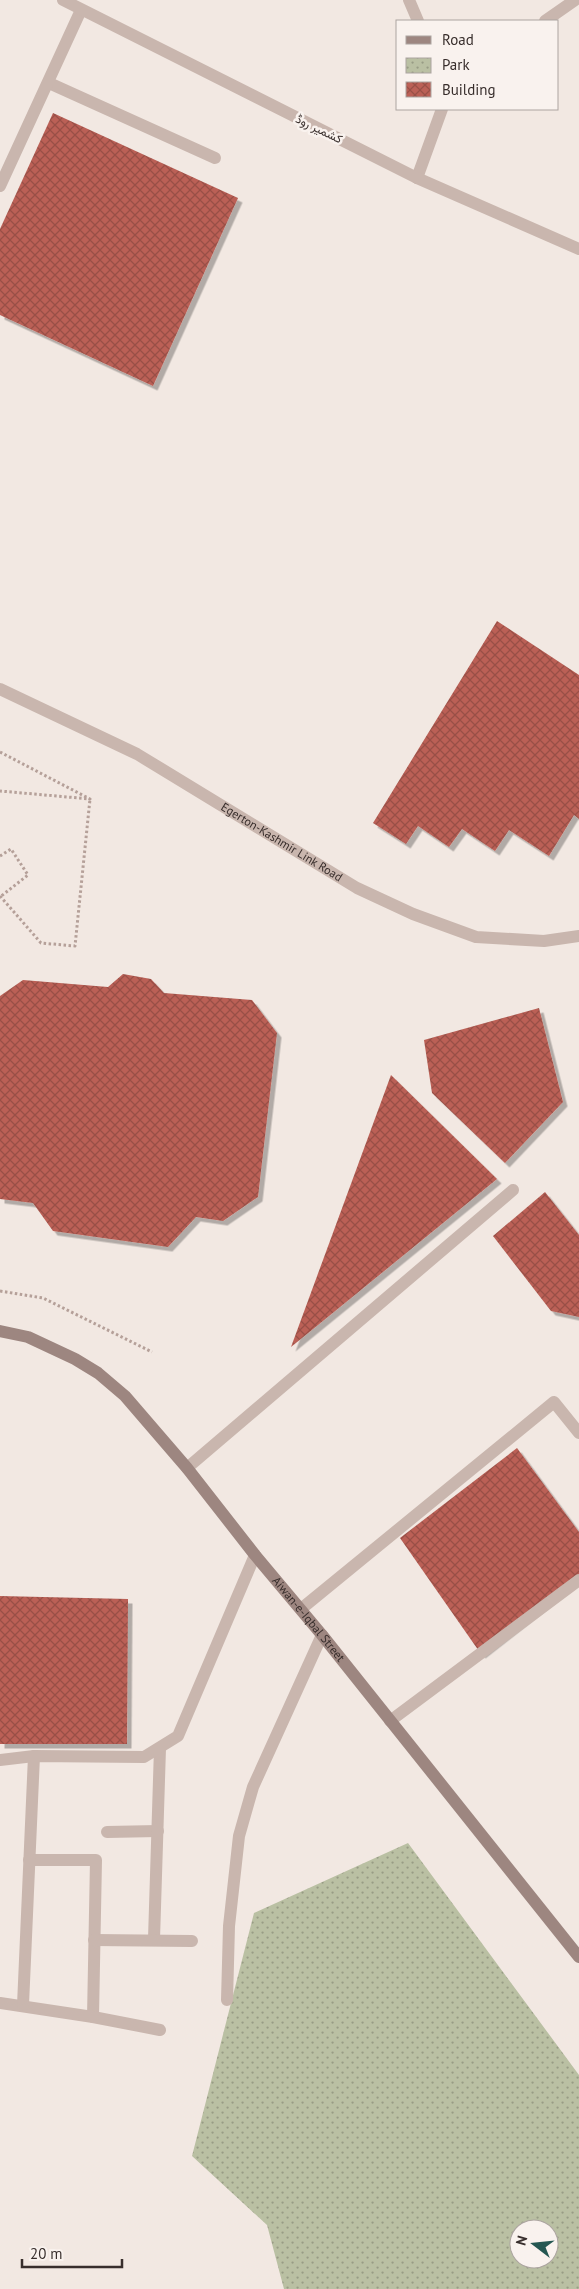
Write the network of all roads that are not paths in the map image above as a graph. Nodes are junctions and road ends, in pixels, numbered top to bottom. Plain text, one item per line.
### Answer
1 (63, 0) edge
2 (409, 0) edge
3 (575, 0) edge
4 (81, 10) junction
5 (418, 20) edge
6 (547, 20) edge
7 (49, 83) junction
8 (442, 110) edge
9 (215, 158) dead end
10 (417, 178) junction
11 (0, 186) edge
12 (579, 249) edge
13 (0, 688) edge
14 (579, 936) edge
15 (513, 1190) dead end
16 (0, 1331) edge
17 (579, 1433) edge
18 (187, 1468) junction
19 (254, 1555) junction
20 (579, 1580) edge
21 (301, 1610) junction
22 (322, 1636) junction
23 (390, 1722) junction
24 (160, 1748) junction
25 (34, 1756) junction
26 (0, 1760) edge
27 (158, 1831) junction
28 (107, 1832) dead end
29 (29, 1860) junction
30 (154, 1939) junction
31 (94, 1940) junction
32 (192, 1941) dead end
33 (579, 1957) edge
34 (227, 2000) dead end
35 (0, 2003) edge
36 (23, 2005) junction
37 (93, 2017) junction
38 (160, 2030) dead end

1 - 4 street, کشمیر روڈ
2 - 5 street
3 - 6 street
4 - 7 street
4 - 10 street, کشمیر روڈ
7 - 9 street
7 - 11 street
8 - 10 street
10 - 12 street, کشمیر روڈ
13 - 14 street, Egerton-Kashmir Link Road
15 - 18 street
16 - 18 main road, Aiwan-e-Iqbal Street
17 - 21 street
18 - 19 main road, Aiwan-e-Iqbal Street
19 - 21 main road, Aiwan-e-Iqbal Street
19 - 24 street
20 - 23 street
21 - 22 main road, Aiwan-e-Iqbal Street
22 - 23 main road, Aiwan-e-Iqbal Street
22 - 34 street
23 - 33 main road, Aiwan-e-Iqbal Street
24 - 25 street
24 - 27 street
25 - 26 street
25 - 29 street
27 - 28 street
27 - 30 street
29 - 31 street
29 - 36 street
30 - 31 street
30 - 32 street
31 - 37 street
35 - 36 street
36 - 37 street
37 - 38 street

